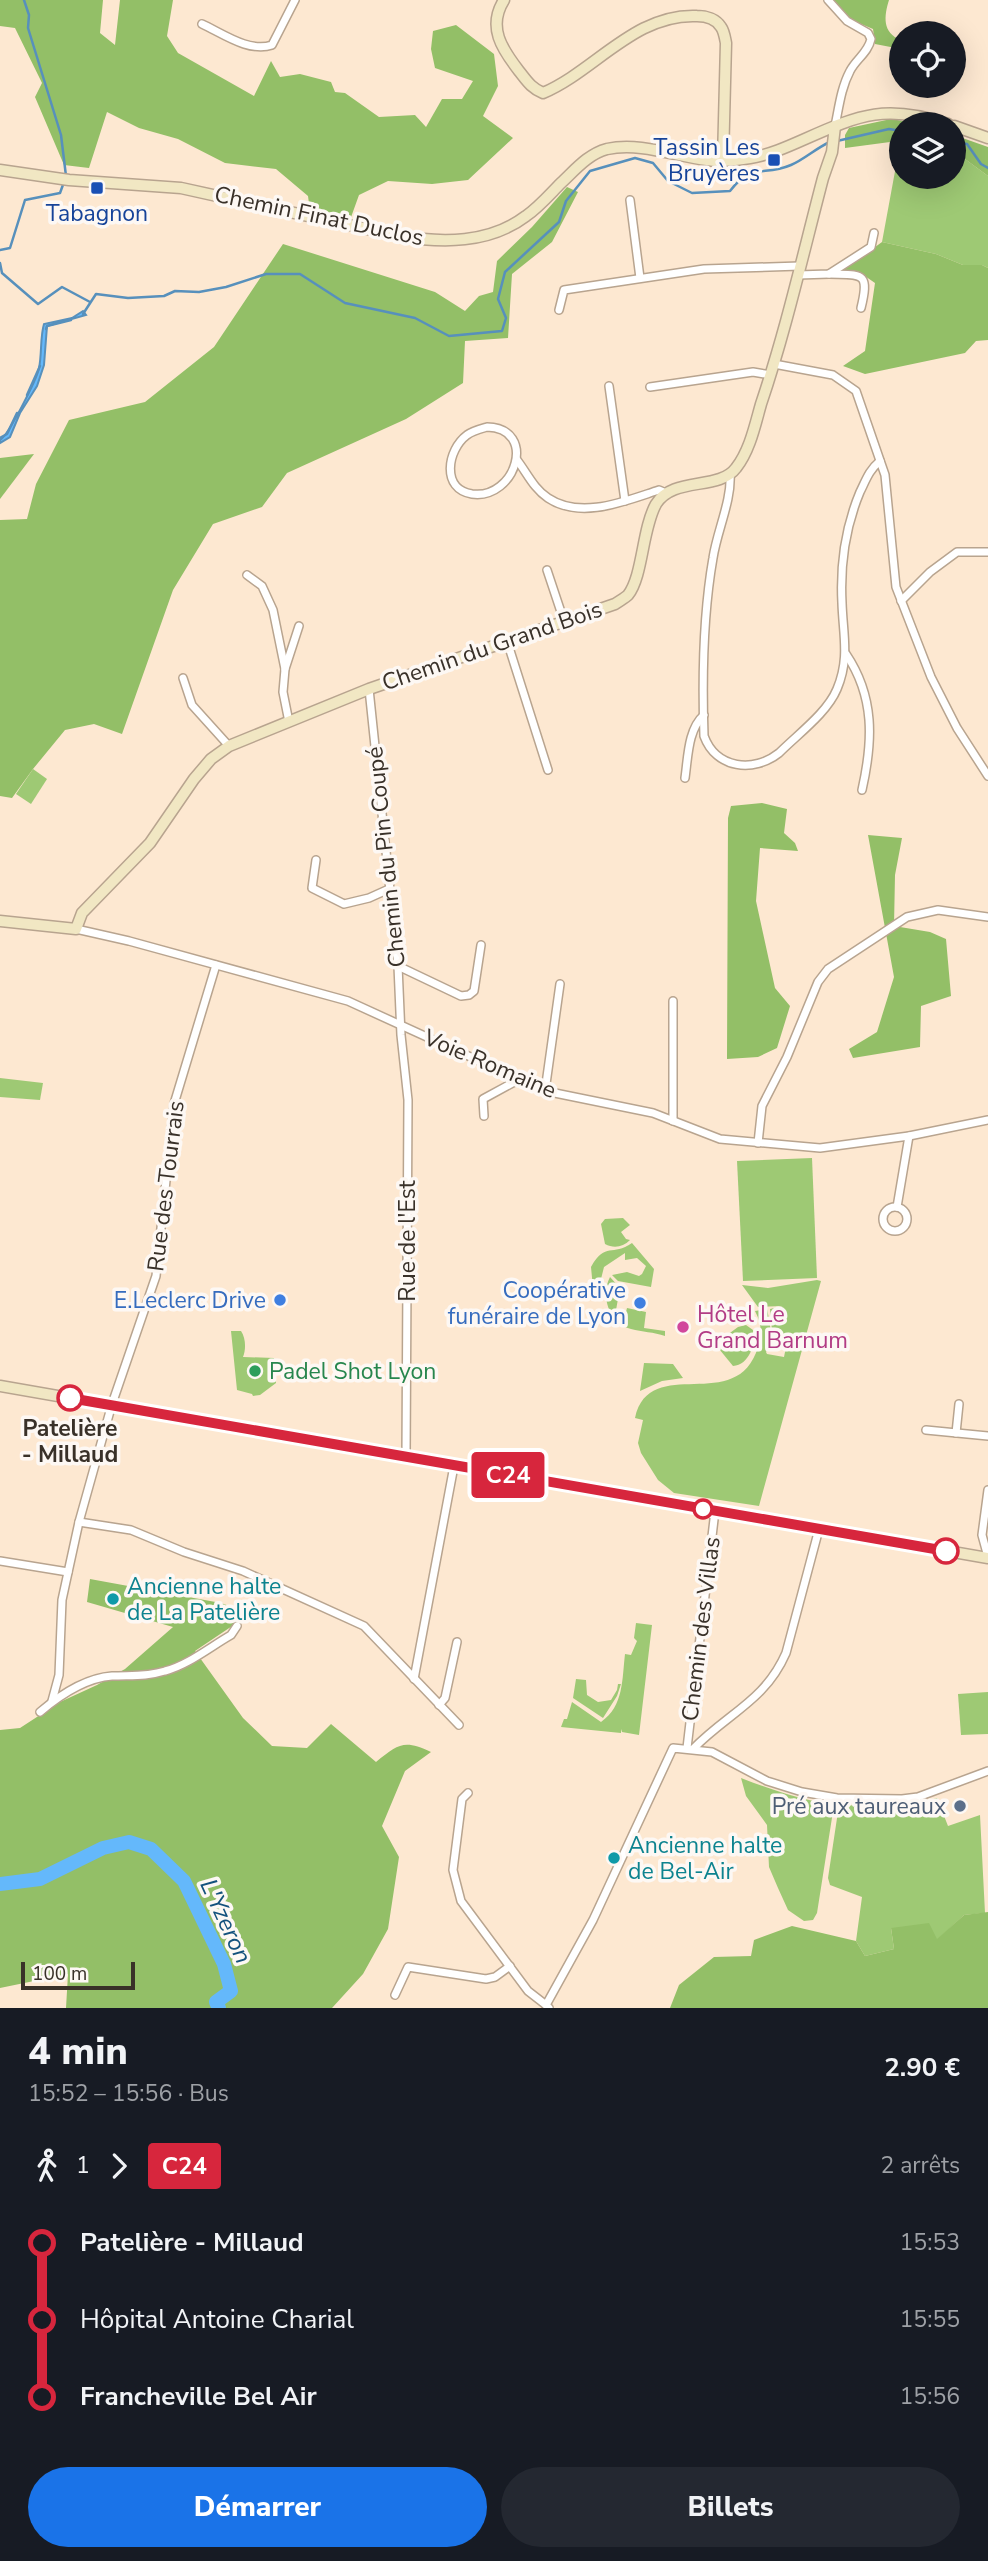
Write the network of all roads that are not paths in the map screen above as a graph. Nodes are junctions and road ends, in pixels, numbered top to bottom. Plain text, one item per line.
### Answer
1 (295, 0) edge
2 (504, 0) edge
3 (828, 0) edge
4 (202, 24) dead end
5 (889, 112) edge
6 (835, 126) junction
7 (966, 130) edge
8 (988, 138) edge
9 (723, 160) junction
10 (0, 170) edge
11 (630, 200) dead end
12 (874, 233) dead end
13 (799, 271) junction
14 (828, 274) junction
15 (640, 278) junction
16 (861, 308) dead end
17 (559, 310) dead end
18 (775, 364) junction
19 (771, 375) junction
20 (609, 386) dead end
21 (650, 387) dead end
22 (517, 460) junction
23 (880, 461) junction
24 (730, 474) junction
25 (666, 493) junction
26 (625, 502) junction
27 (988, 552) edge
28 (547, 570) dead end
29 (247, 575) dead end
30 (901, 601) junction
31 (564, 621) junction
32 (299, 626) dead end
33 (507, 641) junction
34 (846, 654) junction
35 (285, 669) junction
36 (183, 678) dead end
37 (369, 689) junction
38 (704, 715) junction
39 (289, 722) junction
40 (229, 746) junction
41 (548, 769) dead end
42 (988, 776) edge
43 (685, 778) dead end
44 (862, 790) dead end
45 (316, 860) dead end
46 (389, 889) junction
47 (988, 917) edge
48 (0, 921) edge
49 (76, 929) junction
50 (481, 945) dead end
51 (216, 965) junction
52 (398, 966) junction
53 (560, 984) dead end
54 (673, 1001) dead end
55 (400, 1026) junction
56 (518, 1080) junction
57 (545, 1091) junction
58 (484, 1116) dead end
59 (988, 1120) edge
60 (673, 1121) junction
61 (909, 1136) junction
62 (758, 1143) junction
63 (897, 1207) dead end
64 (0, 1386) edge
65 (112, 1404) junction
66 (959, 1404) dead end
67 (926, 1430) dead end
68 (956, 1433) junction
69 (988, 1436) edge
70 (406, 1457) junction
71 (454, 1466) junction
72 (988, 1490) edge
73 (715, 1511) junction
74 (79, 1521) junction
75 (818, 1529) junction
76 (988, 1557) edge
77 (0, 1561) edge
78 (67, 1576) junction
79 (237, 1626) dead end
80 (457, 1642) dead end
81 (414, 1679) junction
82 (52, 1701) junction
83 (439, 1705) junction
84 (40, 1712) dead end
85 (459, 1725) dead end
86 (690, 1748) junction
87 (988, 1771) edge
88 (468, 1793) dead end
89 (510, 1966) junction
90 (395, 1995) dead end
91 (548, 2007) edge

1 - 4 street
2 - 9 main road
3 - 6 street
5 - 6 main road, Chemin Finat Duclos
6 - 9 main road, Chemin Finat Duclos
6 - 13 main road
7 - 8 main road
9 - 10 main road, Chemin Finat Duclos
11 - 15 street
12 - 14 street
13 - 14 street
13 - 15 street
13 - 18 main road
14 - 16 street
15 - 17 street
18 - 19 main road
18 - 23 street
19 - 21 street
19 - 24 main road
20 - 26 street
22 - 22 street
22 - 26 street
23 - 30 street
23 - 34 street
24 - 25 main road
24 - 38 street
25 - 26 street
25 - 31 main road, Chemin du Grand Bois
27 - 30 street
28 - 31 street
29 - 35 street
30 - 42 street
31 - 33 main road, Chemin du Grand Bois
32 - 35 street
33 - 37 main road, Chemin du Grand Bois
33 - 41 street
34 - 38 street
34 - 44 street
35 - 39 street
36 - 40 street
37 - 39 main road, Chemin du Grand Bois
37 - 46 street, Chemin du Pin Coupé
38 - 43 street
39 - 40 main road, Chemin du Grand Bois
40 - 49 main road, Chemin du Grand Bois
45 - 46 street
46 - 52 street, Chemin du Pin Coupé
47 - 62 street
48 - 49 main road, Voie Romaine
49 - 51 street, Voie Romaine
50 - 52 street
51 - 55 street, Voie Romaine
51 - 65 street, Rue des Tourrais
52 - 55 street, Chemin du Pin Coupé
53 - 57 street
54 - 60 street
55 - 56 street, Voie Romaine
55 - 70 street, Rue de l'Est
56 - 57 street, Voie Romaine
56 - 58 street
57 - 60 street, Voie Romaine
59 - 61 street, Voie Romaine
60 - 62 street, Voie Romaine
61 - 62 street, Voie Romaine
61 - 63 street
64 - 65 main road
65 - 70 main road
65 - 74 street, Rue des Tourrais
66 - 68 street
67 - 68 street
68 - 69 street
70 - 71 main road
71 - 73 main road
71 - 81 street
72 - 76 street
73 - 75 main road
73 - 86 street, Chemin des Villas
74 - 78 street, Rue des Tourrais
74 - 81 street
75 - 76 main road
75 - 86 street
77 - 78 street
78 - 82 street, Rue des Tourrais
79 - 82 street
80 - 83 street
81 - 83 street
82 - 84 street
83 - 85 street
86 - 87 street
86 - 91 street
88 - 89 street
89 - 90 street
89 - 91 street

